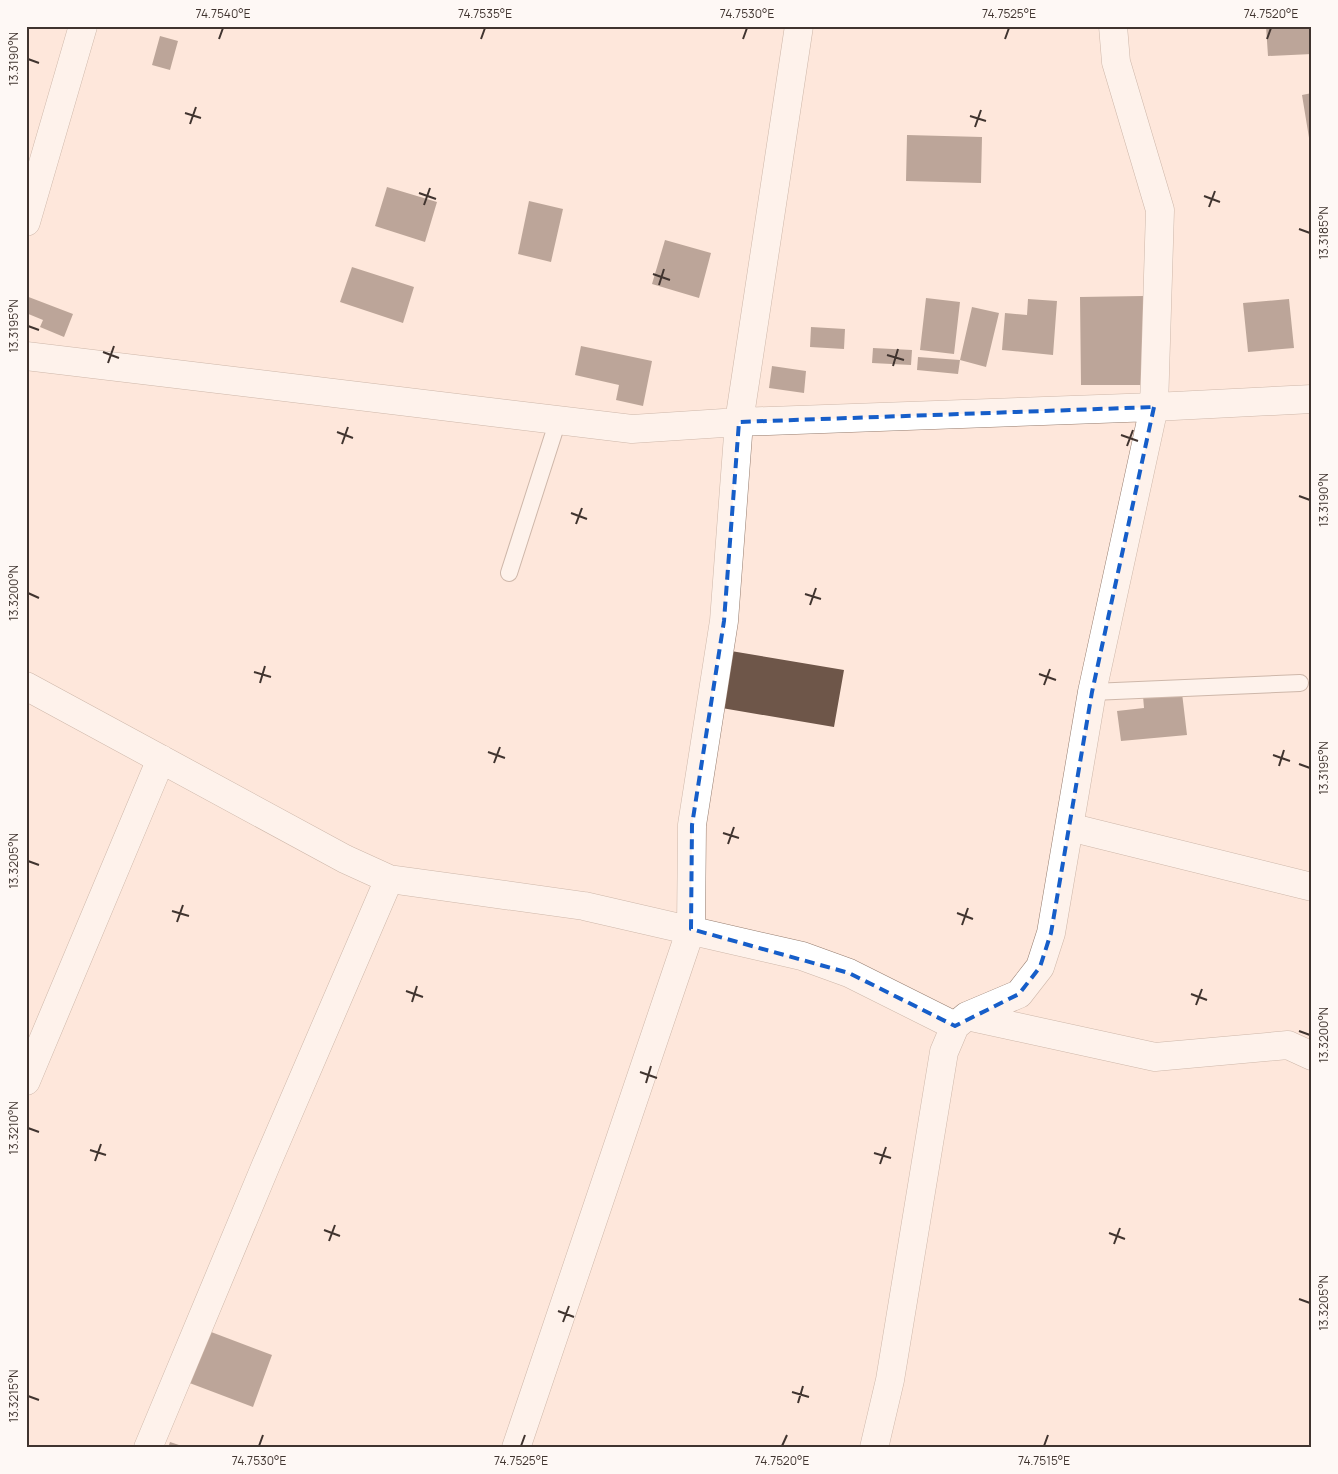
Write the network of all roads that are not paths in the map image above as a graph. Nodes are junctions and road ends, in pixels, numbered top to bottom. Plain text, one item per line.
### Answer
1 (82, 26) edge
2 (799, 26) edge
3 (1113, 26) edge
4 (26, 222) edge
5 (26, 356) edge
6 (1312, 399) edge
7 (1154, 407) junction
8 (558, 420) junction
9 (739, 422) junction
10 (509, 573) dead end
11 (1300, 683) dead end
12 (26, 686) edge
13 (1092, 692) junction
14 (161, 759) junction
15 (1069, 827) junction
16 (389, 879) junction
17 (1312, 887) edge
18 (691, 929) junction
19 (961, 1021) junction
20 (1312, 1056) edge
21 (26, 1081) edge
22 (148, 1448) edge
23 (516, 1448) edge
24 (874, 1448) edge

1 - 4 street
2 - 9 street
3 - 7 street
5 - 8 street
6 - 7 street
7 - 9 street
7 - 13 street
8 - 9 street
8 - 10 lane
9 - 18 street
11 - 13 lane
12 - 14 street
13 - 15 street
14 - 16 street
14 - 21 street
15 - 17 street
15 - 19 street
16 - 18 street
16 - 22 street
18 - 19 street
18 - 23 street
19 - 20 street
19 - 24 street

